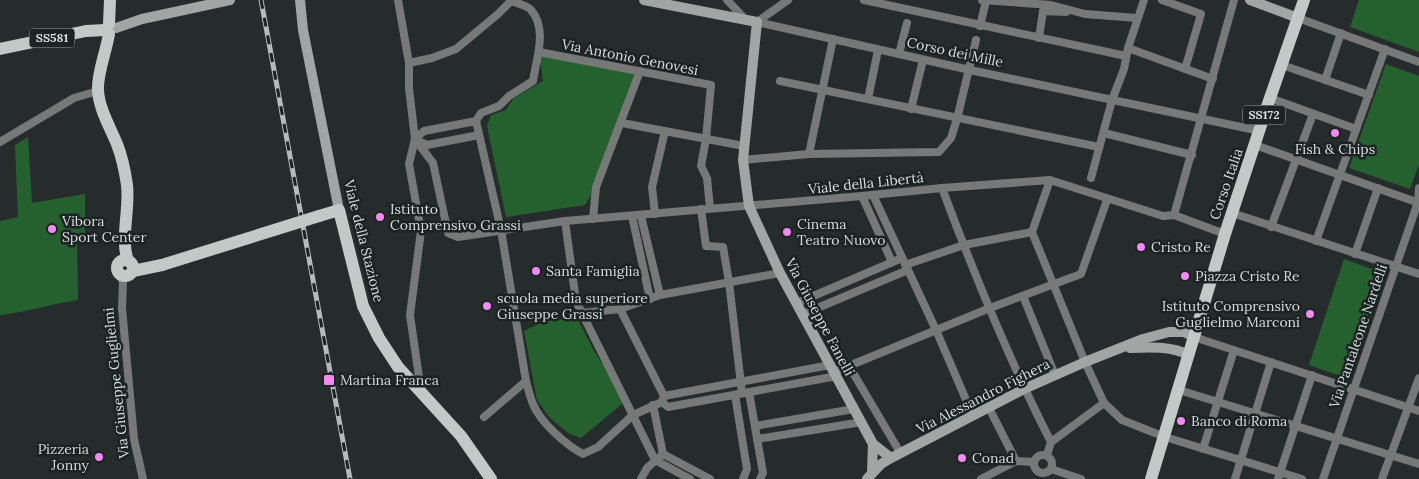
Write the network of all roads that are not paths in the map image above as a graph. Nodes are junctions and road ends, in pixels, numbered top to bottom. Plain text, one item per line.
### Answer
1 (110, 0) edge
2 (230, 0) edge
3 (300, 0) edge
4 (398, 0) edge
5 (644, 0) edge
6 (727, 0) edge
7 (736, 0) edge
8 (788, 0) edge
9 (864, 0) edge
10 (910, 0) edge
11 (982, 0) edge
12 (1144, 0) edge
13 (1162, 0) edge
14 (1234, 0) edge
15 (1304, 0) edge
16 (510, 1) edge
17 (986, 1) edge
18 (1255, 1) edge
19 (909, 10) junction
20 (1085, 14) junction
21 (1137, 18) junction
22 (1298, 18) junction
23 (744, 19) junction
24 (757, 22) junction
25 (906, 23) dead end
26 (980, 26) junction
27 (110, 29) junction
28 (1341, 32) junction
29 (1039, 38) junction
30 (834, 39) junction
31 (976, 40) dead end
32 (0, 49) edge
33 (1385, 49) junction
34 (878, 50) junction
35 (539, 52) junction
36 (1127, 52) junction
37 (899, 54) junction
38 (923, 60) junction
39 (1419, 62) edge
40 (409, 63) junction
41 (1282, 65) junction
42 (1185, 69) junction
43 (970, 70) junction
44 (640, 71) junction
45 (1213, 78) junction
46 (1325, 80) junction
47 (780, 81) dead end
48 (823, 90) junction
49 (98, 91) junction
50 (1369, 95) junction
51 (1270, 98) junction
52 (868, 100) junction
53 (1112, 100) junction
54 (911, 109) junction
55 (1313, 114) junction
56 (957, 119) junction
57 (1201, 119) junction
58 (476, 121) junction
59 (622, 123) junction
60 (1356, 129) junction
61 (665, 131) junction
62 (1260, 131) junction
63 (1104, 133) junction
64 (479, 135) junction
65 (415, 139) junction
66 (706, 139) junction
67 (0, 142) edge
68 (744, 146) junction
69 (1255, 146) junction
70 (1099, 147) junction
71 (809, 154) junction
72 (1192, 155) junction
73 (1296, 159) junction
74 (743, 160) junction
75 (1340, 174) junction
76 (1091, 178) dead end
77 (1050, 180) junction
78 (942, 188) junction
79 (1378, 188) junction
80 (1419, 188) edge
81 (873, 195) junction
82 (862, 196) junction
83 (1107, 200) junction
84 (1418, 203) edge
85 (749, 206) junction
86 (710, 208) junction
87 (701, 209) junction
88 (339, 210) junction
89 (1232, 213) junction
90 (655, 214) junction
91 (1174, 215) junction
92 (632, 216) junction
93 (642, 216) junction
94 (593, 219) junction
95 (565, 221) junction
96 (1271, 227) junction
97 (501, 230) junction
98 (1032, 232) junction
99 (1225, 234) junction
100 (1316, 241) junction
101 (964, 245) junction
102 (1355, 254) junction
103 (892, 262) junction
104 (905, 264) junction
105 (1395, 266) junction
106 (127, 270) junction
107 (780, 273) junction
108 (1419, 274) edge
109 (729, 282) junction
110 (1054, 284) junction
111 (660, 295) junction
112 (1023, 296) junction
113 (650, 299) junction
114 (797, 302) junction
115 (990, 308) junction
116 (620, 309) junction
117 (582, 313) junction
118 (803, 314) junction
119 (936, 330) junction
120 (1194, 336) junction
121 (1119, 349) junction
122 (1234, 350) junction
123 (1189, 355) junction
124 (1085, 362) junction
125 (1270, 362) junction
126 (848, 366) junction
127 (834, 371) junction
128 (1055, 375) junction
129 (1312, 375) junction
130 (1419, 378) edge
131 (526, 381) junction
132 (741, 382) junction
133 (1024, 389) junction
134 (1179, 390) junction
135 (1353, 390) junction
136 (421, 392) junction
137 (742, 394) junction
138 (663, 399) junction
139 (1218, 402) junction
140 (1104, 403) junction
141 (652, 405) junction
142 (854, 408) junction
143 (989, 408) junction
144 (1408, 408) junction
145 (1419, 412) edge
146 (1255, 414) junction
147 (633, 416) junction
148 (973, 416) junction
149 (484, 417) dead end
150 (862, 422) junction
151 (755, 426) junction
152 (1295, 426) junction
153 (1164, 437) junction
154 (1336, 438) junction
155 (757, 439) junction
156 (1051, 442) junction
157 (873, 444) junction
158 (1203, 449) junction
159 (663, 454) junction
160 (901, 454) junction
161 (1046, 455) junction
162 (1390, 455) junction
163 (891, 458) junction
164 (655, 460) junction
165 (1016, 461) junction
166 (1241, 461) junction
167 (1034, 462) junction
168 (1419, 464) edge
169 (1051, 469) junction
170 (1279, 475) edge
171 (870, 476) edge
172 (1038, 476) edge
173 (144, 479) edge
174 (491, 479) edge
175 (641, 479) edge
176 (690, 479) edge
177 (710, 479) edge
178 (743, 479) edge
179 (760, 479) edge
180 (981, 479) edge
181 (1082, 479) edge
182 (1151, 479) edge
183 (1235, 479) edge
184 (1302, 479) edge
185 (1323, 479) edge
186 (1382, 479) edge

1 - 27 main road
2 - 27 street, SS581
3 - 88 street, Viale della Stazione
4 - 40 street
5 - 23 street, Corso dei Mille
6 - 23 street
7 - 23 street
8 - 24 street
9 - 19 street
10 - 19 street
11 - 17 street
12 - 21 street
13 - 42 street
14 - 45 street
15 - 22 main road, Corso Italia
16 - 35 street
16 - 40 street
17 - 20 street
17 - 26 street
18 - 22 street
19 - 26 street
20 - 21 street
20 - 29 street
21 - 36 street
22 - 28 street
22 - 41 main road, Corso Italia / SS172
23 - 24 street, Corso dei Mille
24 - 30 street, Corso dei Mille
24 - 68 street, Via Giuseppe Fanelli
25 - 37 street
26 - 29 street
27 - 32 main road, SS581
27 - 49 main road
28 - 33 street
28 - 46 street
29 - 36 street
30 - 34 street, Corso dei Mille
30 - 48 street
31 - 43 street
33 - 39 street
33 - 50 street
34 - 37 street, Corso dei Mille
34 - 52 street
35 - 44 street, Via Antonio Genovesi
35 - 58 street
36 - 42 street
36 - 53 street
37 - 38 street, Corso dei Mille
38 - 43 street, Corso dei Mille
38 - 54 street
40 - 65 street
41 - 46 street
41 - 51 main road, Corso Italia / SS172
42 - 45 street
43 - 53 street, Corso dei Mille
43 - 56 street
44 - 59 street
44 - 66 street, Via Antonio Genovesi
45 - 57 street
46 - 50 street
47 - 48 street
48 - 52 street
48 - 71 street
49 - 67 street
49 - 106 main road
50 - 60 street
51 - 55 street
51 - 62 main road, Corso Italia / SS172
52 - 54 street
53 - 57 street, Corso dei Mille
53 - 63 street
54 - 56 street
55 - 60 street
55 - 73 street
56 - 70 street
56 - 71 street
57 - 62 street, Corso dei Mille
57 - 72 street
58 - 64 street
58 - 65 street
59 - 61 street
59 - 94 street
60 - 75 street
61 - 66 street
61 - 90 street
62 - 69 main road, Corso Italia / SS172
63 - 70 street
63 - 72 street
64 - 65 street
64 - 97 street
65 - 97 street, Viale della Libertà
65 - 136 street
66 - 68 street
66 - 86 street, Via Antonio Genovesi
68 - 74 street, Via Giuseppe Fanelli
69 - 73 street
69 - 89 main road, Corso Italia / SS172
70 - 76 street
71 - 74 street
72 - 91 street
73 - 75 street
73 - 96 street
74 - 85 street, Via Giuseppe Fanelli
75 - 79 street
75 - 100 street
77 - 78 street, Viale della Libertà
77 - 83 street, Viale della Libertà
77 - 98 street
78 - 81 street, Viale della Libertà
78 - 101 street
79 - 84 street
79 - 102 street
80 - 84 street, Via Pantaleone Nardelli
81 - 82 street, Viale della Libertà
81 - 104 street
82 - 85 street, Viale della Libertà
82 - 103 street
83 - 91 street, Viale della Libertà
83 - 110 street
84 - 105 street, Via Pantaleone Nardelli
85 - 86 street, Viale della Libertà
85 - 107 street, Via Giuseppe Fanelli
86 - 87 street, Viale della Libertà
87 - 90 street, Viale della Libertà
87 - 109 street
88 - 106 main road, bridge
88 - 136 main road, Viale della Stazione
89 - 96 street
89 - 99 main road, Corso Italia / SS172
90 - 93 street, Viale della Libertà
91 - 99 street, Viale della Libertà
92 - 93 street, Viale della Libertà
92 - 94 street, Viale della Libertà
92 - 113 street
93 - 111 street
94 - 95 street, Viale della Libertà
95 - 97 street, Viale della Libertà
95 - 117 street
96 - 100 street
97 - 131 street
98 - 101 street
98 - 110 street
99 - 120 main road, Corso Italia / SS172
100 - 102 street
101 - 104 street
101 - 115 street
102 - 105 street
103 - 104 street
103 - 114 street
104 - 118 street
104 - 119 street
105 - 108 street
105 - 135 street, Via Pantaleone Nardelli
106 - 173 street, Via Giuseppe Guglielmi
107 - 109 street
107 - 114 street, Via Giuseppe Fanelli
109 - 111 street
109 - 132 street
110 - 112 street
110 - 124 street
111 - 113 street
112 - 115 street
112 - 128 street
113 - 116 street
114 - 118 street, Via Giuseppe Fanelli
115 - 119 street
115 - 133 street
116 - 117 street
116 - 138 street
117 - 147 street
118 - 127 street, Via Giuseppe Fanelli
119 - 126 street
119 - 148 street
120 - 121 street, Via Alessandro Fighera
120 - 122 street
120 - 123 main road, Corso Italia / SS172
121 - 123 street, Via Alessandro Fighera
121 - 124 street, Via Alessandro Fighera
122 - 125 street
122 - 139 street
123 - 134 main road, Corso Italia / SS172
124 - 128 street, Via Alessandro Fighera
124 - 140 street
125 - 129 street
125 - 146 street
126 - 127 street
126 - 160 street, Via Giuseppe Fanelli
127 - 132 street
127 - 137 street
127 - 142 street, Via Giuseppe Fanelli
128 - 133 street, Via Alessandro Fighera
129 - 135 street
129 - 152 street
130 - 144 street
131 - 147 street
131 - 149 street
132 - 137 street
132 - 138 street
133 - 143 street, Via Alessandro Fighera
133 - 156 street
134 - 139 street
134 - 153 main road, Corso Italia / SS172
135 - 144 street
135 - 154 street, Via Pantaleone Nardelli
136 - 174 main road, Viale della Stazione
137 - 138 street
137 - 151 street
137 - 178 street
138 - 141 street
139 - 146 street
139 - 158 street
140 - 153 street
140 - 156 street
141 - 147 street
141 - 159 street
142 - 150 street, Via Giuseppe Fanelli
142 - 151 street
143 - 148 street, Via Alessandro Fighera
143 - 165 street
144 - 145 street
144 - 162 street
146 - 152 street
146 - 166 street
147 - 164 street
148 - 160 street, Via Alessandro Fighera
150 - 155 street
150 - 157 street, Via Giuseppe Fanelli
151 - 155 street
152 - 154 street
152 - 170 street
153 - 158 street
153 - 182 main road, SS172
154 - 162 street
154 - 185 street, Via Pantaleone Nardelli
155 - 179 street
156 - 161 street
157 - 163 street
157 - 171 street
158 - 166 street
159 - 164 street
159 - 177 street
160 - 163 street, Via Alessandro Fighera
161 - 167 street
161 - 169 street
162 - 168 street
162 - 186 street
163 - 171 street, Via Alessandro Fighera
164 - 175 street
164 - 176 street
165 - 167 street
165 - 180 street
166 - 170 street
166 - 183 street
167 - 172 street
169 - 172 street
169 - 181 street
170 - 184 street

